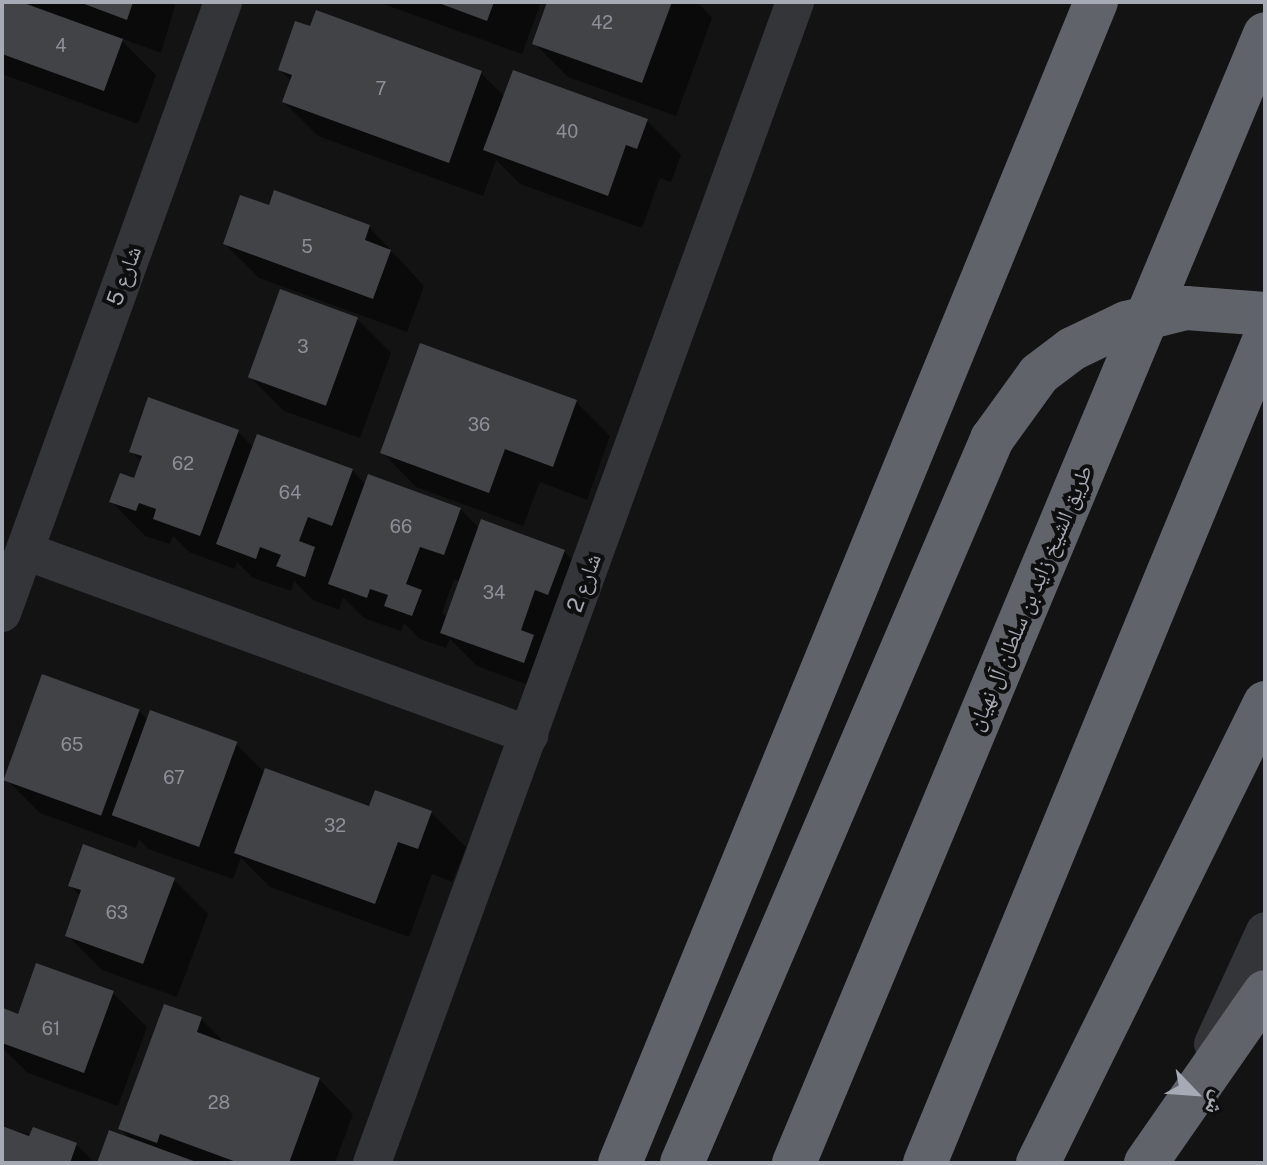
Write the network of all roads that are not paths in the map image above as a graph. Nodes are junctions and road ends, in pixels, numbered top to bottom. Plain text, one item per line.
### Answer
1 (223, 2) edge
2 (795, 2) edge
3 (1087, 2) edge
4 (1096, 2) edge
5 (1265, 34) edge
6 (1051, 112) junction
7 (1265, 314) edge
8 (1265, 338) edge
9 (25, 551) junction
10 (2, 613) edge
11 (1265, 703) edge
12 (529, 735) junction
13 (1265, 931) edge
14 (1265, 992) edge
15 (372, 1163) edge
16 (620, 1163) edge
17 (682, 1163) edge
18 (794, 1163) edge
19 (925, 1163) edge
20 (1038, 1163) edge
21 (1146, 1163) edge
22 (1159, 1163) edge

1 - 9 street, شارع 5
2 - 12 street, شارع 2
3 - 6 highway
4 - 6 highway
5 - 18 highway, طريق الشيخ زايد بن سلطان آل نهيان
6 - 16 highway
7 - 17 highway, bridge
8 - 19 highway
9 - 10 street, شارع 5
9 - 12 street
11 - 20 highway
12 - 15 street, شارع 2
13 - 22 street
14 - 21 highway, bridge

